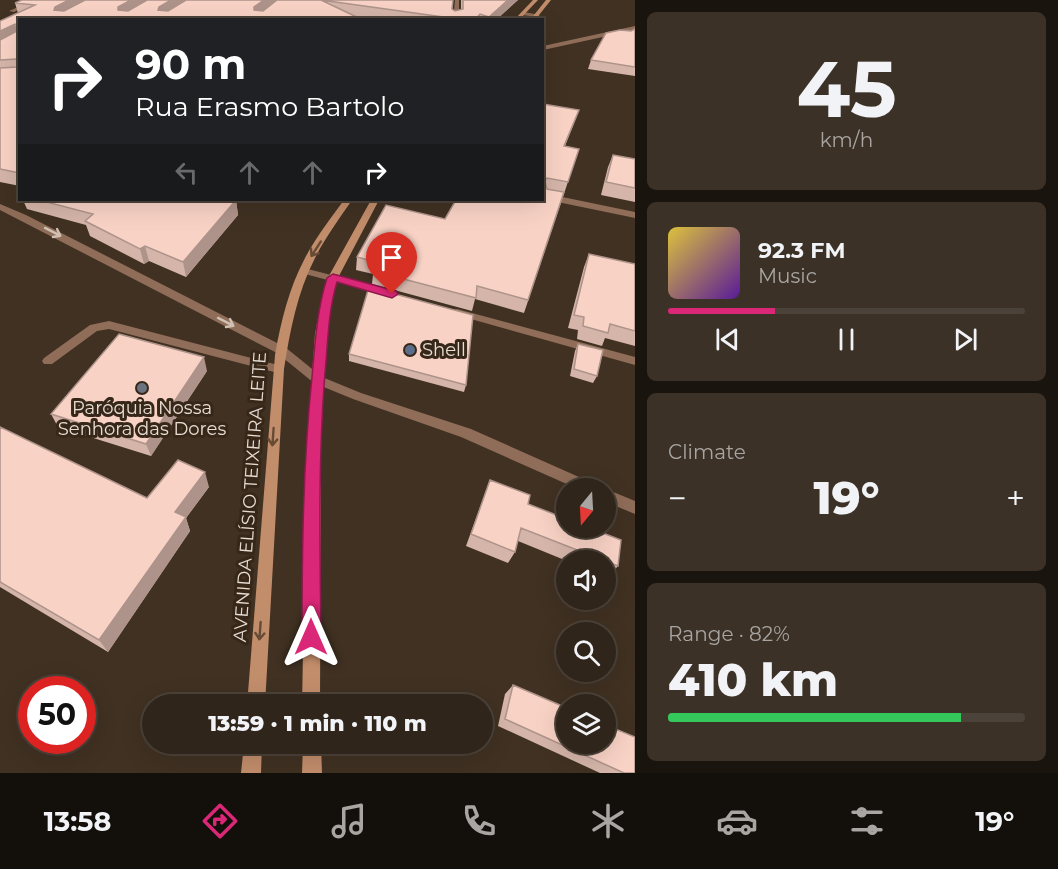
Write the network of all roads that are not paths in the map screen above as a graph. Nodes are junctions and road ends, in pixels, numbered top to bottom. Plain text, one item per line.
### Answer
1 (38, 0) edge
2 (457, 0) edge
3 (536, 0) edge
4 (549, 0) edge
5 (12, 11) dead end
6 (524, 14) junction
7 (535, 17) edge
8 (456, 18) edge
9 (519, 18) edge
10 (635, 28) edge
11 (544, 48) edge
12 (544, 196) edge
13 (347, 201) edge
14 (374, 201) edge
15 (1, 208) edge
16 (635, 215) edge
17 (304, 271) junction
18 (333, 278) junction
19 (392, 294) edge
20 (446, 309) edge
21 (281, 350) junction
22 (48, 361) dead end
23 (635, 361) edge
24 (278, 369) junction
25 (318, 380) junction
26 (567, 478) edge
27 (616, 499) edge
28 (635, 508) edge
29 (257, 694) edge
30 (311, 694) edge
31 (252, 754) edge
32 (312, 754) edge
33 (251, 773) edge
34 (312, 773) edge

1 - 5 street
2 - 8 street
3 - 6 main road
4 - 7 main road
6 - 7 street
6 - 9 main road
10 - 11 street
12 - 16 street
13 -> 17 main road, AVENIDA ELÍSIO TEIXEIRA LEITE
14 - 18 main road
15 -> 21 street
17 - 18 street
17 - 21 main road, AVENIDA ELÍSIO TEIXEIRA LEITE
18 - 19 street
18 - 25 main road
20 - 23 street
21 - 24 main road, AVENIDA ELÍSIO TEIXEIRA LEITE
21 - 25 street
22 - 24 street
24 -> 29 main road, AVENIDA ELÍSIO TEIXEIRA LEITE
25 - 26 street
25 - 30 main road
27 - 28 street
31 - 33 main road
32 - 34 main road

